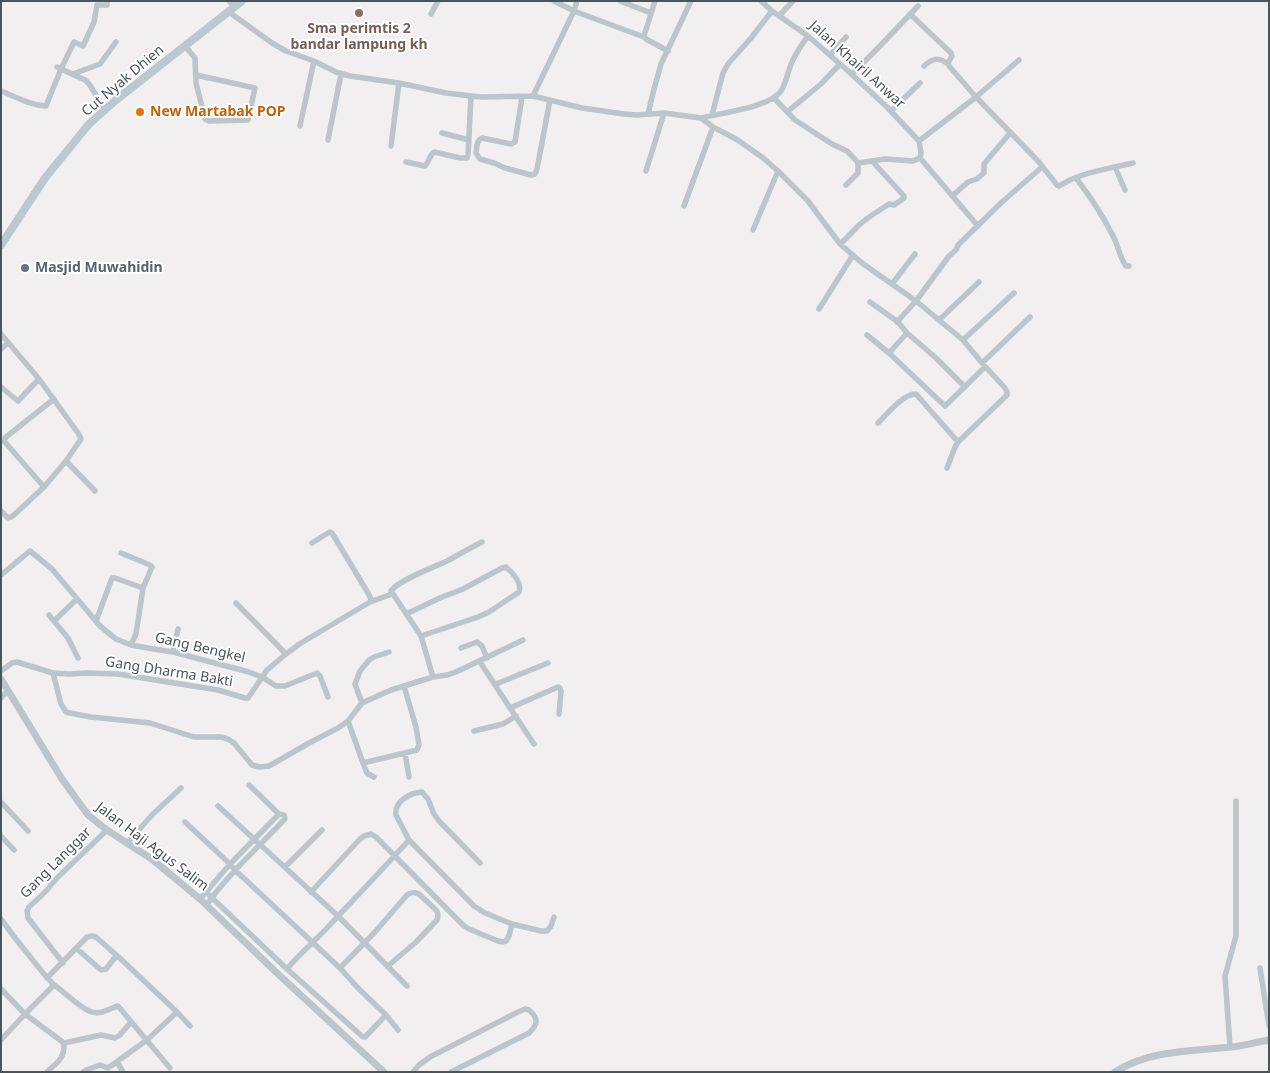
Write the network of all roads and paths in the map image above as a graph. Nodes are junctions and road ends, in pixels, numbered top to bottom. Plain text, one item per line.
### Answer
1 (107, 1) edge
2 (229, 1) edge
3 (438, 1) edge
4 (554, 1) edge
5 (577, 1) edge
6 (620, 1) edge
7 (655, 1) edge
8 (691, 1) edge
9 (761, 1) edge
10 (793, 1) edge
11 (918, 6) dead end
12 (235, 7) edge
13 (574, 11) junction
14 (772, 11) junction
15 (652, 13) junction
16 (431, 14) dead end
17 (910, 14) junction
18 (779, 16) junction
19 (808, 36) junction
20 (644, 37) junction
21 (846, 37) dead end
22 (116, 42) dead end
23 (185, 46) junction
24 (668, 51) junction
25 (830, 55) junction
26 (1019, 60) dead end
27 (314, 61) junction
28 (840, 64) junction
29 (948, 64) junction
30 (924, 66) dead end
31 (59, 68) junction
32 (73, 74) junction
33 (341, 74) junction
34 (852, 74) junction
35 (196, 75) junction
36 (920, 83) dead end
37 (400, 84) junction
38 (1, 91) edge
39 (471, 96) junction
40 (533, 96) junction
41 (522, 97) junction
42 (976, 97) junction
43 (774, 98) junction
44 (550, 100) junction
45 (105, 109) junction
46 (891, 111) junction
47 (787, 112) junction
48 (648, 114) junction
49 (664, 114) junction
50 (712, 115) junction
51 (701, 118) junction
52 (300, 126) dead end
53 (713, 127) junction
54 (442, 133) dead end
55 (1010, 133) junction
56 (328, 140) dead end
57 (469, 140) junction
58 (919, 141) junction
59 (391, 146) dead end
60 (920, 158) junction
61 (872, 161) junction
62 (406, 162) dead end
63 (858, 163) junction
64 (1133, 163) dead end
65 (1042, 166) junction
66 (1116, 167) junction
67 (646, 171) dead end
68 (778, 171) junction
69 (1076, 178) junction
70 (846, 185) dead end
71 (1125, 190) dead end
72 (952, 196) junction
73 (684, 206) dead end
74 (978, 226) junction
75 (753, 230) dead end
76 (840, 244) junction
77 (1, 245) edge
78 (915, 254) dead end
79 (853, 255) junction
80 (1129, 266) dead end
81 (979, 282) dead end
82 (892, 284) junction
83 (1014, 293) dead end
84 (916, 301) junction
85 (870, 302) dead end
86 (818, 309) dead end
87 (1030, 317) dead end
88 (939, 320) junction
89 (897, 322) junction
90 (907, 333) junction
91 (1, 334) edge
92 (868, 335) dead end
93 (964, 340) junction
94 (8, 343) junction
95 (1, 349) edge
96 (889, 353) junction
97 (984, 365) junction
98 (39, 379) junction
99 (1, 387) edge
100 (964, 387) junction
101 (54, 399) junction
102 (878, 423) dead end
103 (958, 442) junction
104 (66, 461) junction
105 (947, 468) dead end
106 (44, 487) junction
107 (95, 491) dead end
108 (1, 511) edge
109 (482, 542) dead end
110 (312, 543) dead end
111 (121, 553) dead end
112 (1, 575) edge
113 (143, 588) junction
114 (392, 594) junction
115 (77, 599) junction
116 (370, 602) junction
117 (236, 603) dead end
118 (406, 614) junction
119 (50, 615) dead end
120 (54, 621) junction
121 (96, 621) junction
122 (178, 629) dead end
123 (421, 636) junction
124 (523, 640) dead end
125 (131, 645) junction
126 (461, 648) dead end
127 (173, 652) junction
128 (389, 652) dead end
129 (286, 654) junction
130 (78, 658) dead end
131 (487, 658) junction
132 (480, 662) junction
133 (548, 663) dead end
134 (1, 671) edge
135 (52, 673) junction
136 (262, 677) junction
137 (433, 677) junction
138 (1, 679) edge
139 (496, 684) junction
140 (404, 686) junction
141 (8, 690) junction
142 (328, 697) dead end
143 (1, 698) edge
144 (362, 703) junction
145 (510, 708) junction
146 (559, 714) dead end
147 (516, 716) junction
148 (348, 721) junction
149 (474, 731) dead end
150 (534, 744) dead end
151 (405, 753) junction
152 (363, 763) junction
153 (374, 777) dead end
154 (409, 777) dead end
155 (250, 785) dead end
156 (180, 788) dead end
157 (1236, 801) dead end
158 (1, 802) edge
159 (218, 806) dead end
160 (279, 814) junction
161 (184, 822) dead end
162 (107, 830) junction
163 (322, 830) dead end
164 (28, 831) dead end
165 (1, 836) edge
166 (255, 840) junction
167 (408, 840) junction
168 (127, 843) junction
169 (260, 844) junction
170 (14, 850) dead end
171 (394, 856) junction
172 (480, 863) dead end
173 (230, 864) junction
174 (285, 867) junction
175 (235, 870) junction
176 (206, 892) junction
177 (311, 892) junction
178 (212, 898) junction
179 (200, 899) junction
180 (206, 904) junction
181 (338, 916) junction
182 (554, 917) dead end
183 (1, 919) edge
184 (512, 924) junction
185 (364, 942) junction
186 (313, 943) junction
187 (76, 948) junction
188 (116, 956) junction
189 (63, 963) junction
190 (388, 966) junction
191 (340, 968) junction
192 (1260, 968) dead end
193 (287, 969) junction
194 (47, 978) junction
195 (1266, 982) edge
196 (53, 984) junction
197 (407, 986) dead end
198 (1, 989) edge
199 (177, 1012) junction
200 (25, 1014) junction
201 (386, 1015) junction
202 (132, 1022) junction
203 (190, 1026) dead end
204 (1269, 1026) edge
205 (398, 1030) dead end
206 (1, 1040) edge
207 (147, 1040) junction
208 (1269, 1040) edge
209 (64, 1043) junction
210 (1230, 1047) junction
211 (117, 1062) junction
212 (170, 1068) dead end
213 (47, 1072) edge
214 (83, 1072) edge
215 (123, 1072) edge
216 (384, 1072) edge
217 (413, 1072) edge
218 (450, 1072) edge
219 (1115, 1072) edge

1 - 31 street
2 - 12 street
3 - 16 street
4 - 13 street
5 - 13 street
6 - 15 street
7 - 15 street
8 - 24 street
9 - 14 street, Jalan Khairil Anwar
10 - 18 street
11 - 17 street
12 - 23 main road, Cut Nyak Dhien
12 - 27 street
13 - 20 street
13 - 40 street
14 - 18 street, Jalan Khairil Anwar
14 - 50 street
15 - 20 street
17 - 29 street
17 - 34 street
18 - 19 street, Jalan Khairil Anwar
19 - 25 street, Jalan Khairil Anwar
19 - 43 street
20 - 24 street
21 - 25 street
22 - 32 street
23 - 35 street
23 - 45 main road, Cut Nyak Dhien
24 - 48 street
25 - 28 street, Jalan Khairil Anwar
26 - 42 street
27 - 33 street
27 - 52 street
28 - 34 street, Jalan Khairil Anwar
28 - 47 street
29 - 30 street
29 - 42 street
31 - 32 street
31 - 38 street
32 - 45 street
33 - 37 street
33 - 56 street
34 - 46 street, Jalan Khairil Anwar
35 - 35 street
36 - 46 street
37 - 39 street
37 - 59 street
39 - 41 street
39 - 57 street
40 - 41 street
40 - 44 street
41 - 44 street
42 - 55 street
42 - 58 street
43 - 47 street
43 - 50 street
44 - 48 street
45 - 77 main road, Cut Nyak Dhien
46 - 58 street, Jalan Khairil Anwar
47 - 63 street
48 - 49 street
49 - 51 street
49 - 67 street
50 - 51 street
51 - 53 street
53 - 68 street
53 - 73 street
54 - 57 street
55 - 65 street
55 - 72 street
57 - 62 street
58 - 60 street
60 - 61 street
60 - 72 street
61 - 63 street
61 - 76 street
63 - 70 street
64 - 66 street
65 - 69 street
65 - 74 street
66 - 69 street
66 - 71 street
68 - 75 street
68 - 76 street
69 - 80 street
72 - 74 street
74 - 84 street
76 - 79 street
78 - 82 street
79 - 82 street
79 - 86 street
81 - 88 street
82 - 84 street
83 - 93 street
84 - 88 street
84 - 89 street
85 - 89 street
87 - 97 street
88 - 93 street
89 - 90 street
90 - 96 street
90 - 100 street
91 - 94 street
92 - 96 street
93 - 97 street
94 - 95 street
94 - 98 street
96 - 100 street
97 - 100 street
97 - 103 street
98 - 99 street
98 - 101 street
101 - 104 street
101 - 106 street
102 - 103 street
103 - 105 street
104 - 106 street
104 - 107 street
106 - 108 street
109 - 114 street
110 - 116 street
111 - 113 street, Gang Bengkel
112 - 115 street, Gang Bengkel
113 - 121 street
113 - 125 street, Gang Bengkel
114 - 116 street
114 - 118 street
115 - 120 street
115 - 121 street, Gang Bengkel
116 - 129 street
117 - 129 street
118 - 123 street
118 - 123 street
119 - 120 street
120 - 130 street
121 - 125 street, Gang Bengkel
122 - 127 street
123 - 137 street
124 - 131 street
125 - 127 street, Gang Bengkel
126 - 131 street
127 - 136 street, Gang Bengkel
128 - 144 street
129 - 136 street
131 - 132 street
132 - 137 street
132 - 139 street
133 - 139 street
134 - 135 street, Gang Dharma Bakti
135 - 136 street, Gang Dharma Bakti
135 - 148 street
136 - 142 street, Gang Bengkel
137 - 140 street
138 - 141 street, Jalan Haji Agus Salim
139 - 145 street
140 - 144 street
140 - 151 street
141 - 143 street
141 - 162 street, Jalan Haji Agus Salim
144 - 148 street
145 - 146 street
145 - 147 street
147 - 149 street
147 - 150 street
148 - 152 street
151 - 152 street
151 - 154 street
152 - 153 street
155 - 160 street
156 - 168 street
157 - 210 street
158 - 164 street
159 - 166 street
160 - 166 street
160 - 169 street
161 - 173 street
162 - 168 street, Jalan Haji Agus Salim
162 - 189 street, Gang Langgar
163 - 174 street
165 - 170 street
166 - 169 street
166 - 173 street
167 - 171 street
167 - 172 street
167 - 184 street
168 - 179 street, Jalan Haji Agus Salim
169 - 174 street
169 - 175 street
171 - 177 street
171 - 181 street
171 - 184 street
173 - 175 street
173 - 176 street
174 - 177 street
175 - 178 street
175 - 186 street
176 - 178 street
176 - 179 street
177 - 181 street
178 - 180 street
178 - 193 street
179 - 180 street, Jalan Haji Agus Salim
180 - 216 street, Jalan Haji Agus Salim
181 - 185 street
181 - 186 street
182 - 184 street
183 - 194 street
185 - 190 street
185 - 190 street
185 - 191 street
186 - 191 street
186 - 193 street
187 - 188 street
187 - 188 street
187 - 189 street
188 - 199 street
189 - 194 street
190 - 197 street
191 - 201 street
192 - 195 street
193 - 201 street
194 - 196 street
195 - 204 street
196 - 200 street
196 - 202 street
198 - 200 street
199 - 203 street
199 - 207 street
200 - 206 street
200 - 209 street
201 - 205 street
202 - 207 street
202 - 209 street
207 - 211 street
207 - 212 street
208 - 210 street
209 - 213 street
210 - 219 street
211 - 214 street
211 - 215 street
217 - 218 street

